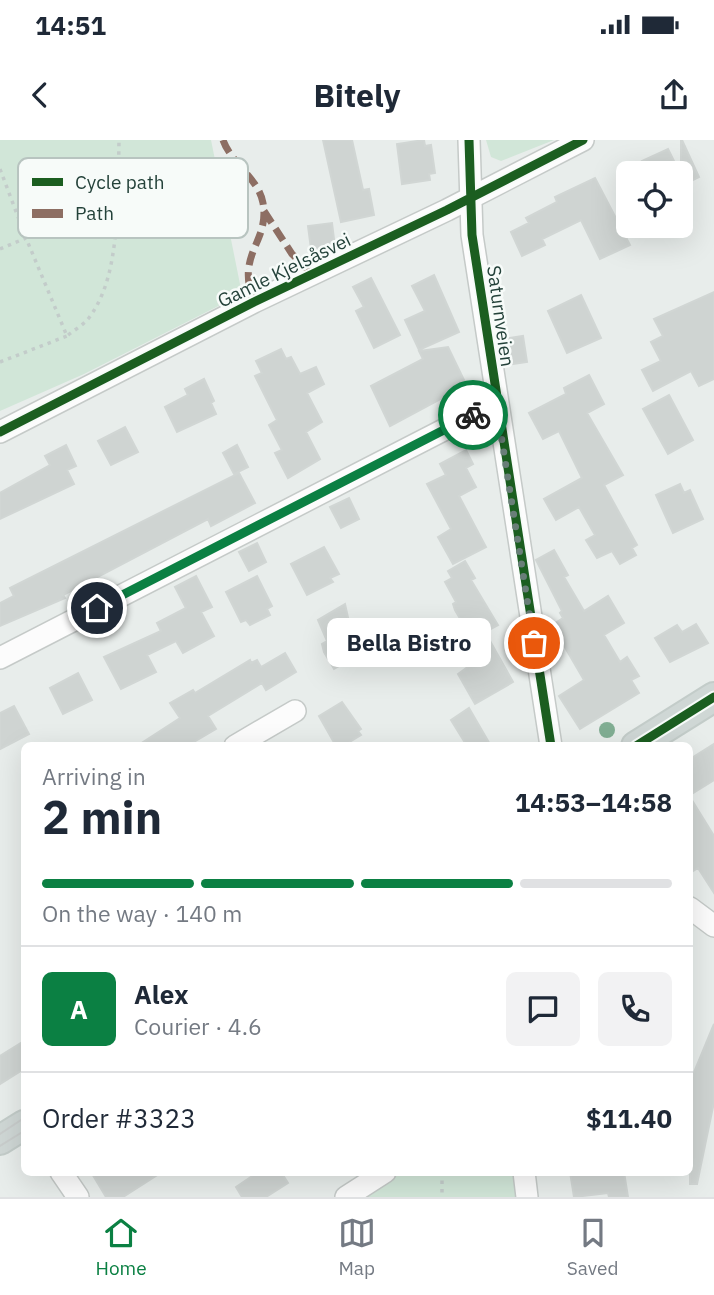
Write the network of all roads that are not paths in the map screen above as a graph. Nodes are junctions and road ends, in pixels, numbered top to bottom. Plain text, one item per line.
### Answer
1 (469, 140) edge
2 (583, 140) edge
3 (470, 197) junction
4 (496, 403) junction
5 (0, 432) edge
6 (0, 658) edge
7 (714, 697) edge
8 (295, 711) dead end
9 (243, 742) edge
10 (550, 742) edge
11 (642, 742) edge
12 (693, 910) edge
13 (714, 926) edge
14 (21, 1127) edge
15 (0, 1140) edge
16 (64, 1176) edge
17 (379, 1176) edge
18 (524, 1176) edge
19 (78, 1197) edge
20 (346, 1197) edge
21 (527, 1197) edge

1 - 3 street, Saturnveien
2 - 3 street, Gamle Kjelsåsvei
3 - 4 street, Saturnveien
3 - 5 street, Gamle Kjelsåsvei
4 - 6 street
4 - 10 street, Saturnveien
7 - 11 main road
8 - 9 street
12 - 13 street
14 - 15 main road
16 - 19 street
17 - 20 street
18 - 21 street

